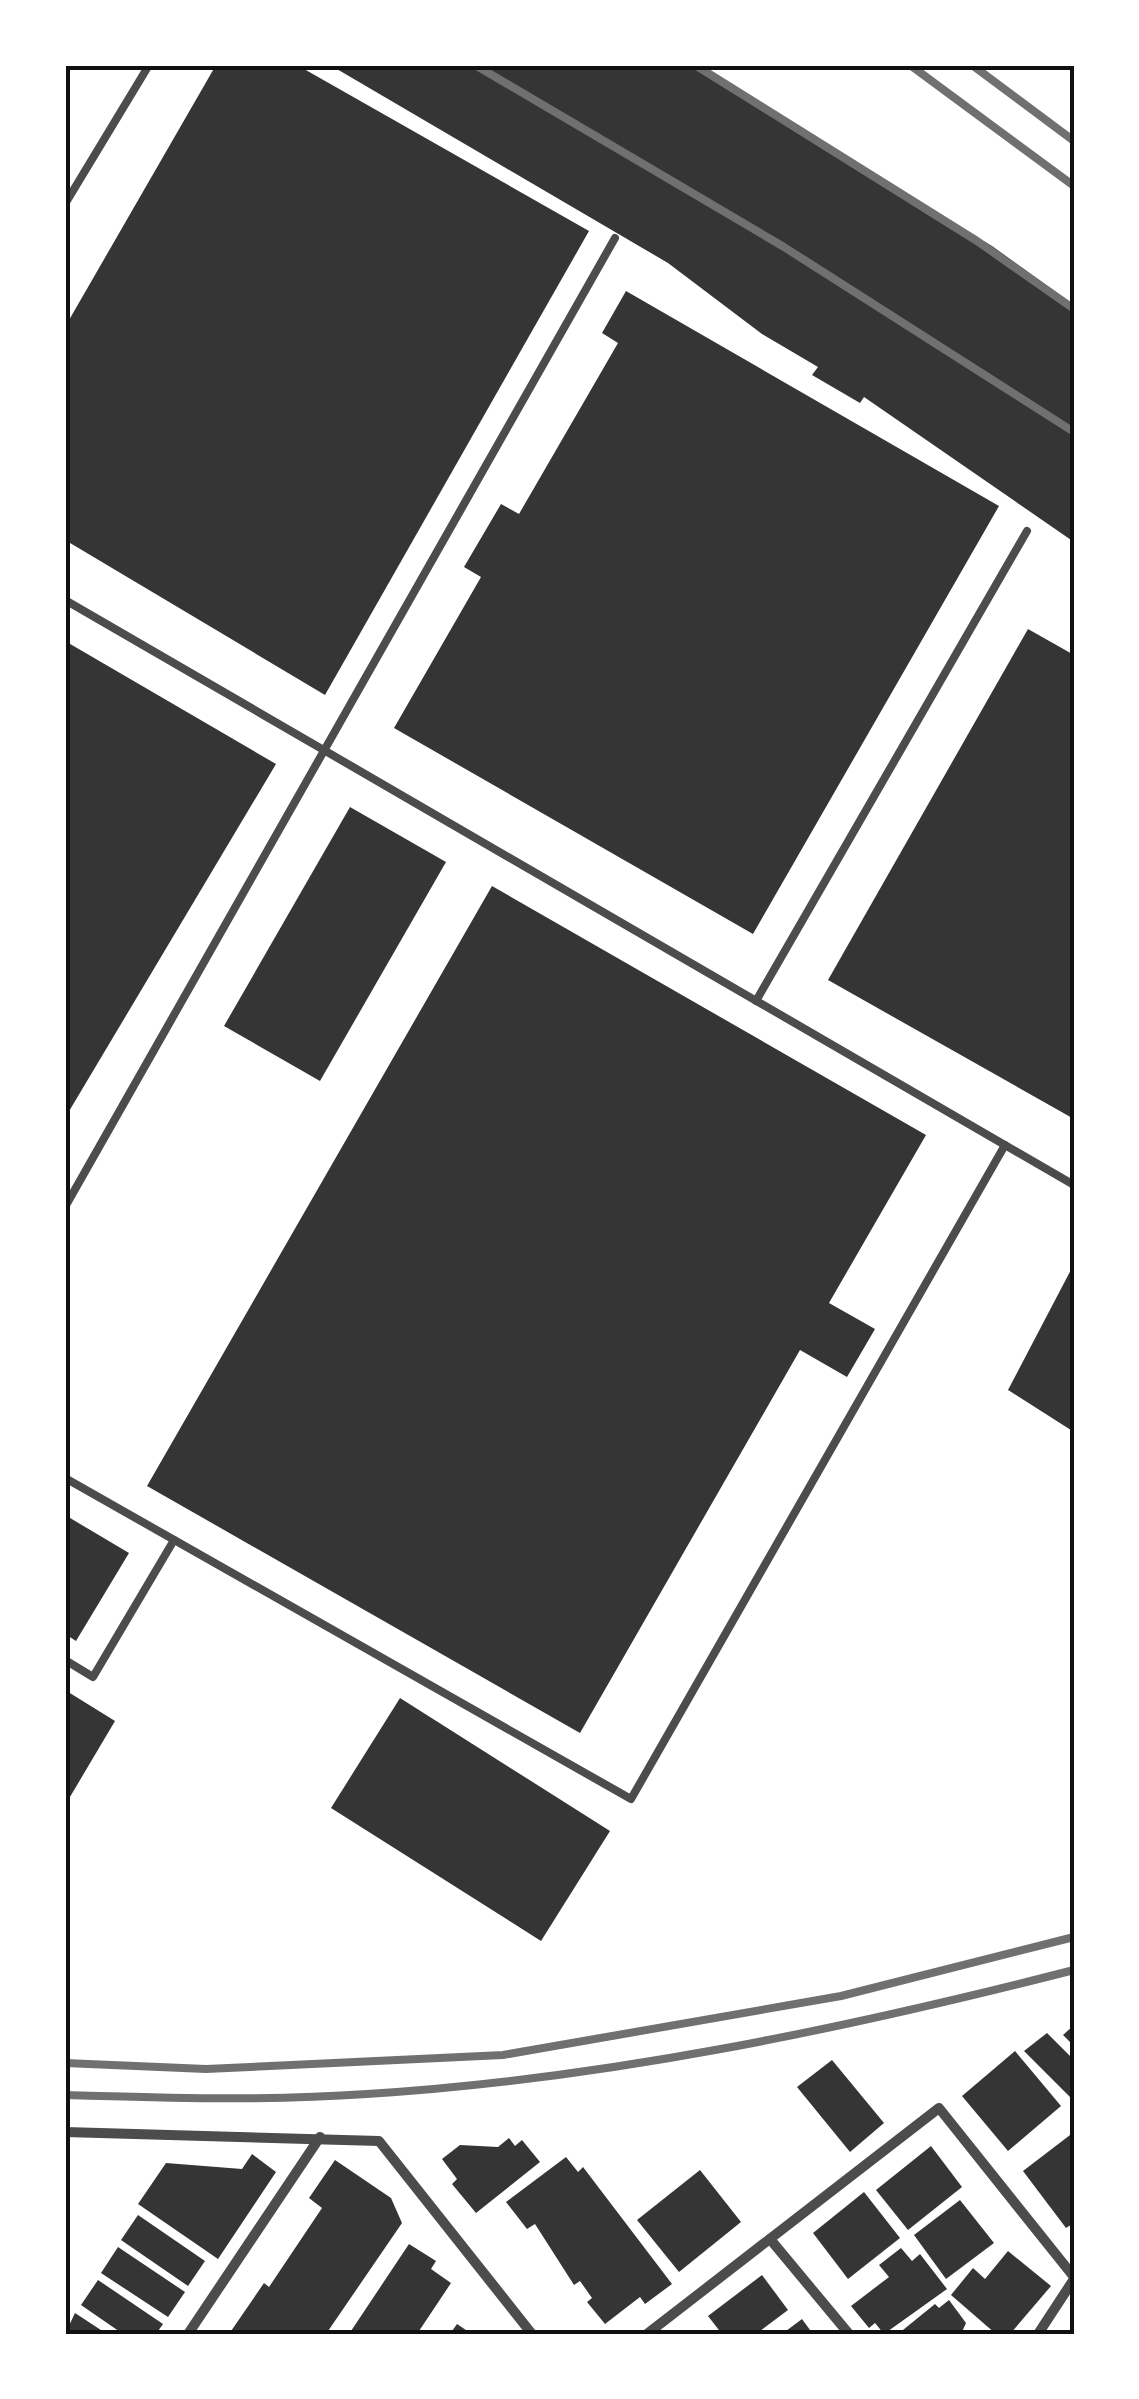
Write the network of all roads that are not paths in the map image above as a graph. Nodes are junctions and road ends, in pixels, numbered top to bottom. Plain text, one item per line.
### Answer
1 (149, 65) edge
2 (65, 204) edge
3 (614, 238) dead end
4 (1027, 531) dead end
5 (65, 600) edge
6 (325, 750) junction
7 (756, 1001) junction
8 (1005, 1145) junction
9 (1074, 1185) edge
10 (65, 1207) edge
11 (65, 1478) edge
12 (174, 1540) junction
13 (65, 1660) edge
14 (65, 2132) edge
15 (320, 2137) junction
16 (770, 2239) junction
17 (1074, 2278) edge
18 (188, 2334) edge
19 (532, 2334) edge
20 (646, 2334) edge
21 (849, 2334) edge
22 (1038, 2334) edge

1 - 2 lane
3 - 6 lane
4 - 7 lane
5 - 6 lane
6 - 7 lane
6 - 10 lane
7 - 8 lane
8 - 9 lane
8 - 12 lane
11 - 12 lane
12 - 13 lane
14 - 15 street
15 - 18 street
15 - 19 street
16 - 17 street
16 - 20 street
16 - 21 street
17 - 22 street

